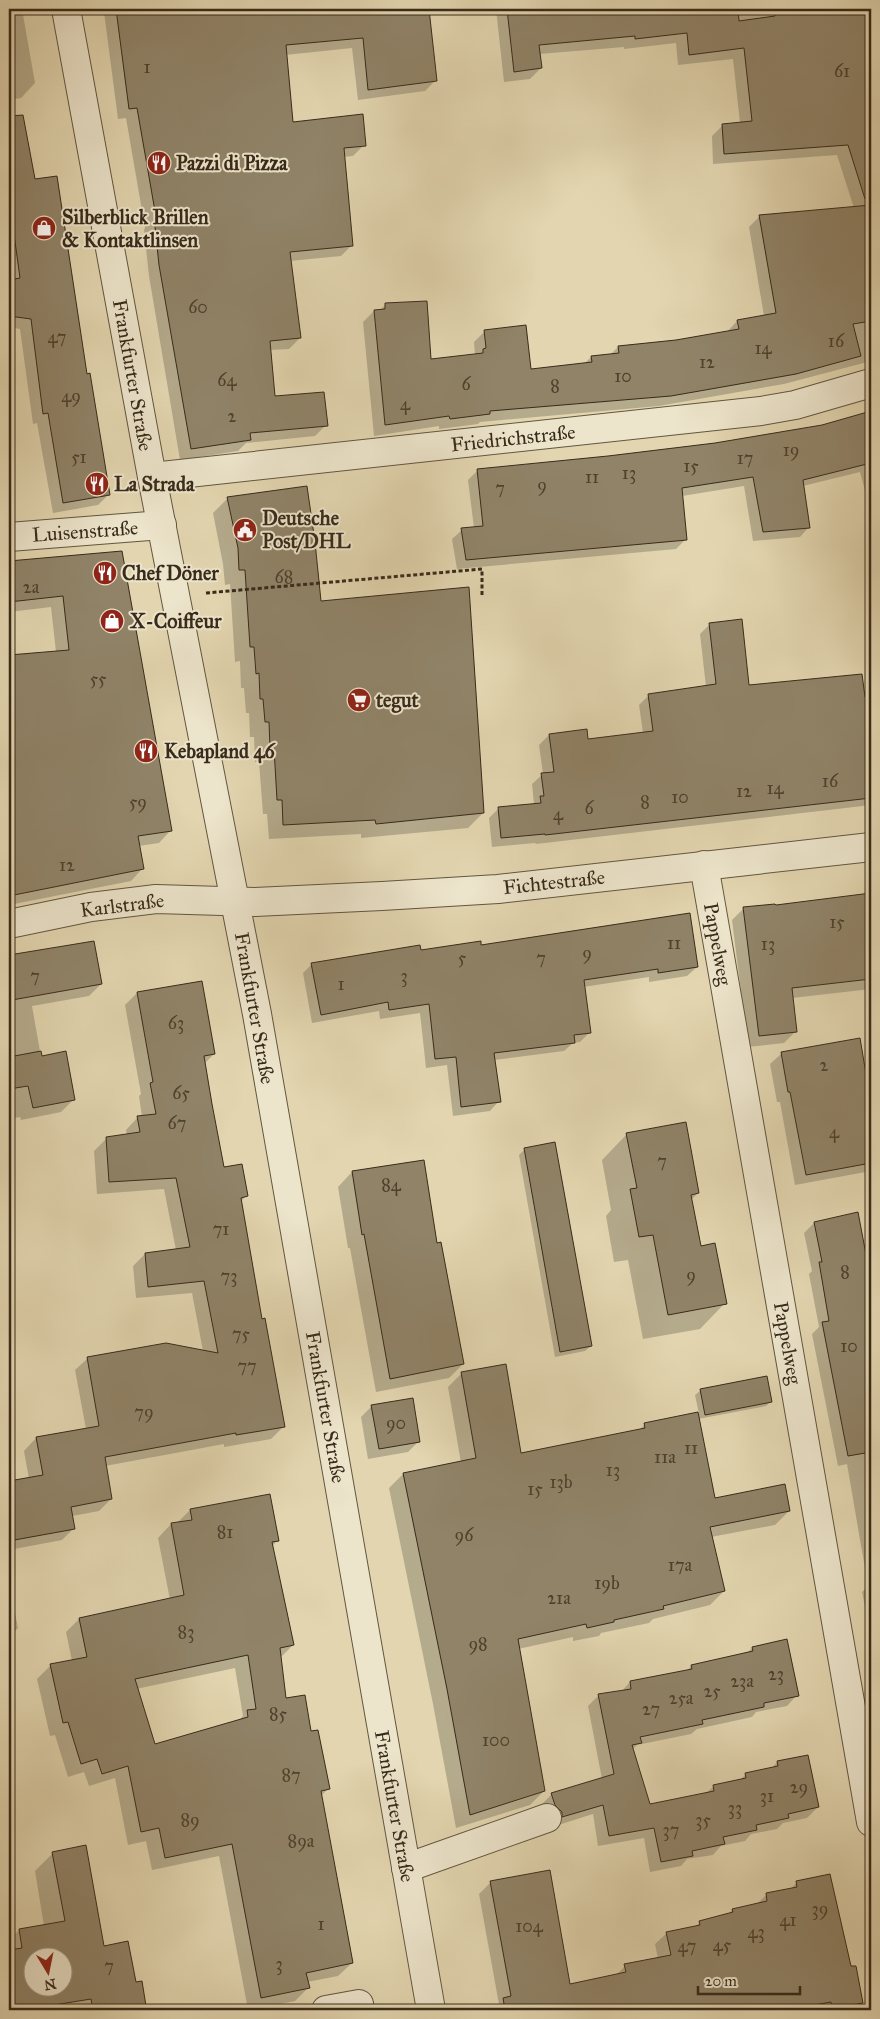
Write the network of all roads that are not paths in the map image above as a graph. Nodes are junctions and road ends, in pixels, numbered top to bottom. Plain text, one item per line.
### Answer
1 (66, 9) edge
2 (871, 383) edge
3 (152, 478) junction
4 (162, 525) junction
5 (9, 537) edge
6 (871, 847) edge
7 (704, 865) junction
8 (236, 900) junction
9 (9, 924) edge
10 (547, 1818) dead end
11 (871, 1822) edge
12 (406, 1868) junction
13 (359, 2007) edge
14 (326, 2010) edge
15 (431, 2010) edge

1 - 3 street, Frankfurter Straße
2 - 3 street, Friedrichstraße
3 - 4 street, Frankfurter Straße
4 - 5 street, Luisenstraße
4 - 8 street, Frankfurter Straße
6 - 7 street, Fichtestraße
7 - 8 street, Fichtestraße
7 - 11 street, Pappelweg
8 - 9 street, Karlstraße
8 - 12 street, Frankfurter Straße
10 - 12 street
12 - 15 street, Frankfurter Straße
13 - 14 street

